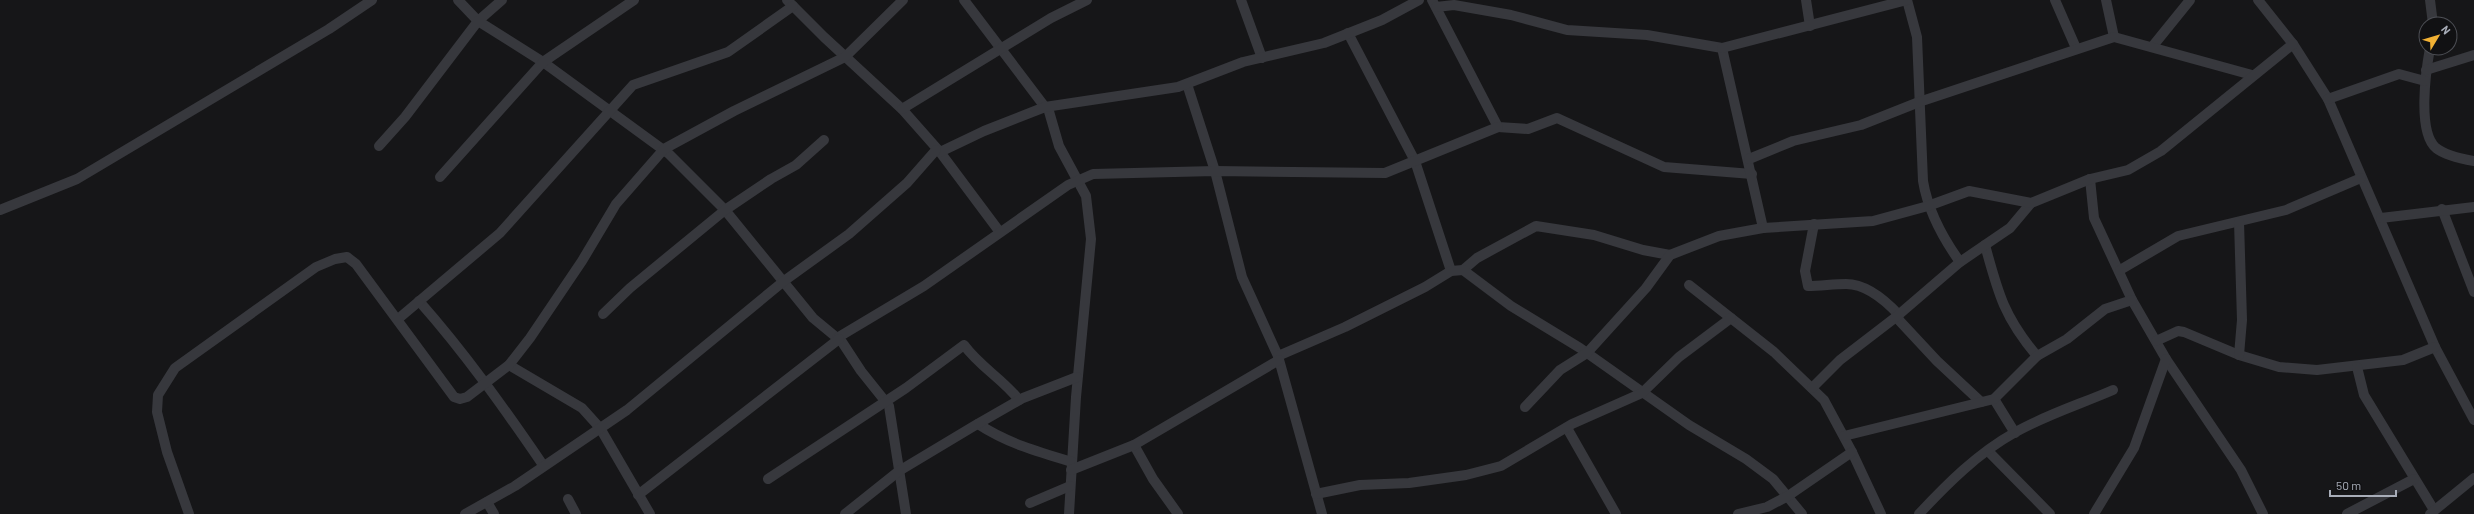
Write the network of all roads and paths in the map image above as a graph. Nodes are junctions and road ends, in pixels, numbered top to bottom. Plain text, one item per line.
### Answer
1 (372, 0) edge
2 (458, 0) edge
3 (502, 0) edge
4 (634, 0) edge
5 (903, 0) edge
6 (964, 0) edge
7 (1087, 0) edge
8 (1241, 0) edge
9 (1420, 0) edge
10 (1806, 0) edge
11 (1907, 0) edge
12 (2055, 0) edge
13 (2106, 0) edge
14 (2190, 0) edge
15 (2258, 0) edge
16 (2430, 0) edge
17 (790, 3) edge
18 (1072, 3) edge
19 (1434, 4) edge
20 (2432, 16) edge
21 (478, 21) junction
22 (1810, 26) junction
23 (1348, 34) junction
24 (2114, 36) junction
25 (2293, 44) junction
26 (2152, 47) junction
27 (1722, 48) junction
28 (2076, 48) junction
29 (1000, 51) junction
30 (2474, 55) edge
31 (2429, 56) edge
32 (845, 57) junction
33 (1262, 58) junction
34 (543, 62) junction
35 (2426, 70) junction
36 (2252, 75) junction
37 (2425, 81) junction
38 (1188, 84) junction
39 (2328, 99) junction
40 (1919, 102) junction
41 (1047, 107) junction
42 (902, 109) junction
43 (612, 111) junction
44 (1498, 127) junction
45 (824, 140) dead end
46 (379, 146) dead end
47 (664, 149) junction
48 (938, 151) junction
49 (1749, 159) junction
50 (1415, 160) junction
51 (2474, 161) edge
52 (1215, 171) junction
53 (1752, 174) junction
54 (440, 177) dead end
55 (2361, 178) junction
56 (2090, 179) junction
57 (1078, 180) junction
58 (2031, 203) junction
59 (1928, 206) junction
60 (2474, 207) edge
61 (2442, 209) junction
62 (0, 210) edge
63 (725, 210) junction
64 (2381, 218) junction
65 (2240, 222) junction
66 (1814, 224) junction
67 (1763, 228) junction
68 (999, 231) junction
69 (1985, 245) junction
70 (1670, 255) junction
71 (1960, 262) junction
72 (1463, 270) junction
73 (2120, 270) junction
74 (1451, 271) junction
75 (784, 280) junction
76 (1689, 285) dead end
77 (2474, 292) edge
78 (2132, 300) junction
79 (419, 301) junction
80 (603, 314) dead end
81 (1898, 316) junction
82 (1731, 318) junction
83 (398, 319) junction
84 (838, 338) junction
85 (2156, 341) junction
86 (2435, 346) junction
87 (1587, 354) junction
88 (2239, 355) junction
89 (2037, 356) junction
90 (1278, 358) junction
91 (2166, 359) junction
92 (508, 365) junction
93 (2357, 367) junction
94 (1078, 377) junction
95 (485, 381) junction
96 (1812, 388) junction
97 (2113, 390) dead end
98 (1642, 393) junction
99 (1994, 399) junction
100 (1019, 400) junction
101 (886, 401) junction
102 (1980, 402) junction
103 (1525, 407) dead end
104 (2474, 420) edge
105 (978, 424) junction
106 (600, 428) junction
107 (1567, 428) junction
108 (2015, 432) junction
109 (1844, 436) junction
110 (1134, 445) junction
111 (1988, 451) junction
112 (1852, 452) junction
113 (543, 465) junction
114 (1071, 466) junction
115 (899, 471) junction
116 (768, 478) dead end
117 (2474, 478) edge
118 (2414, 479) junction
119 (1070, 486) junction
120 (1316, 494) junction
121 (638, 495) junction
122 (1788, 496) junction
123 (568, 499) dead end
124 (488, 502) junction
125 (1030, 503) dead end
126 (2432, 512) edge
127 (2049, 513) edge
128 (189, 514) edge
129 (465, 514) edge
130 (494, 514) edge
131 (576, 514) edge
132 (650, 514) edge
133 (845, 514) edge
134 (906, 514) edge
135 (1069, 514) edge
136 (1178, 514) edge
137 (1322, 514) edge
138 (1616, 514) edge
139 (1738, 514) edge
140 (1802, 514) edge
141 (1881, 514) edge
142 (1919, 514) edge
143 (2094, 514) edge
144 (2263, 514) edge
145 (2347, 514) edge

1 - 62 street
2 - 21 street
3 - 21 street
4 - 34 street
5 - 32 street
6 - 29 street
7 - 18 street
8 - 33 street
9 - 23 street
10 - 22 street
11 - 22 street
11 - 40 street
12 - 28 street
13 - 24 street
14 - 26 street
15 - 25 street
16 - 20 street
17 - 32 street
17 - 43 street
18 - 29 street
19 - 27 street
19 - 44 street
21 - 34 street
21 - 46 street
22 - 27 street
23 - 33 street
23 - 50 street
24 - 26 street
24 - 28 street
25 - 36 street
25 - 39 street
26 - 36 street
27 - 49 street
28 - 40 street
29 - 41 street
29 - 42 street
30 - 35 street
31 - 35 street
32 - 42 street
32 - 47 street
33 - 38 street
34 - 43 street
34 - 54 street
35 - 37 street
36 - 56 street
37 - 39 street
37 - 51 street
38 - 41 street
38 - 52 street
39 - 55 street
40 - 49 street
40 - 59 street
41 - 48 street
41 - 57 street
42 - 48 street
43 - 47 street
43 - 79 street
44 - 50 street
44 - 53 street
45 - 63 street
47 - 63 street
47 - 92 street
48 - 68 street
48 - 75 street
49 - 53 street
50 - 52 street
50 - 74 street
52 - 57 street
52 - 90 street
53 - 67 street
55 - 64 street
55 - 65 street
56 - 58 street
56 - 73 street
57 - 68 street
57 - 94 street
58 - 59 street
58 - 69 street
59 - 66 street
59 - 71 street
60 - 61 street
61 - 64 street
61 - 77 street
63 - 75 street
63 - 80 street
64 - 86 street
65 - 73 street
65 - 88 street
66 - 67 street
66 - 81 street
67 - 70 street
68 - 84 street
69 - 71 street
69 - 89 street
70 - 72 street
70 - 87 street
71 - 81 street
72 - 74 street
72 - 87 street
73 - 78 street
74 - 90 street
75 - 84 street
75 - 106 street
76 - 82 street
78 - 85 street
78 - 89 street
79 - 83 street
79 - 95 street
81 - 96 street
81 - 102 street
82 - 96 street
82 - 98 street
83 - 95 street
83 - 128 street
84 - 101 street
84 - 121 street
85 - 88 street
85 - 91 street
86 - 93 street
86 - 104 street
87 - 98 street
87 - 103 street
88 - 93 street
89 - 99 street
90 - 110 street
90 - 120 street
91 - 143 street
91 - 144 street
92 - 95 street
92 - 106 street
93 - 118 street
94 - 100 street
94 - 114 street
95 - 113 street
96 - 109 street
97 - 108 street
98 - 107 street
98 - 122 street
99 - 102 street
99 - 108 street
100 - 101 street
100 - 105 street
101 - 115 street
101 - 116 street
102 - 109 street
105 - 114 street
105 - 115 street
106 - 113 street
106 - 121 street
107 - 120 street
107 - 138 street
108 - 111 street
109 - 112 street
110 - 114 street
110 - 136 street
111 - 127 street
111 - 142 street
112 - 122 street
112 - 141 street
113 - 124 street
114 - 119 street
115 - 133 street
115 - 134 street
117 - 126 street
118 - 126 street
118 - 145 street
119 - 125 street
119 - 135 street
120 - 137 street
121 - 132 street
122 - 139 street
122 - 140 street
123 - 131 street
124 - 129 street
124 - 130 street

